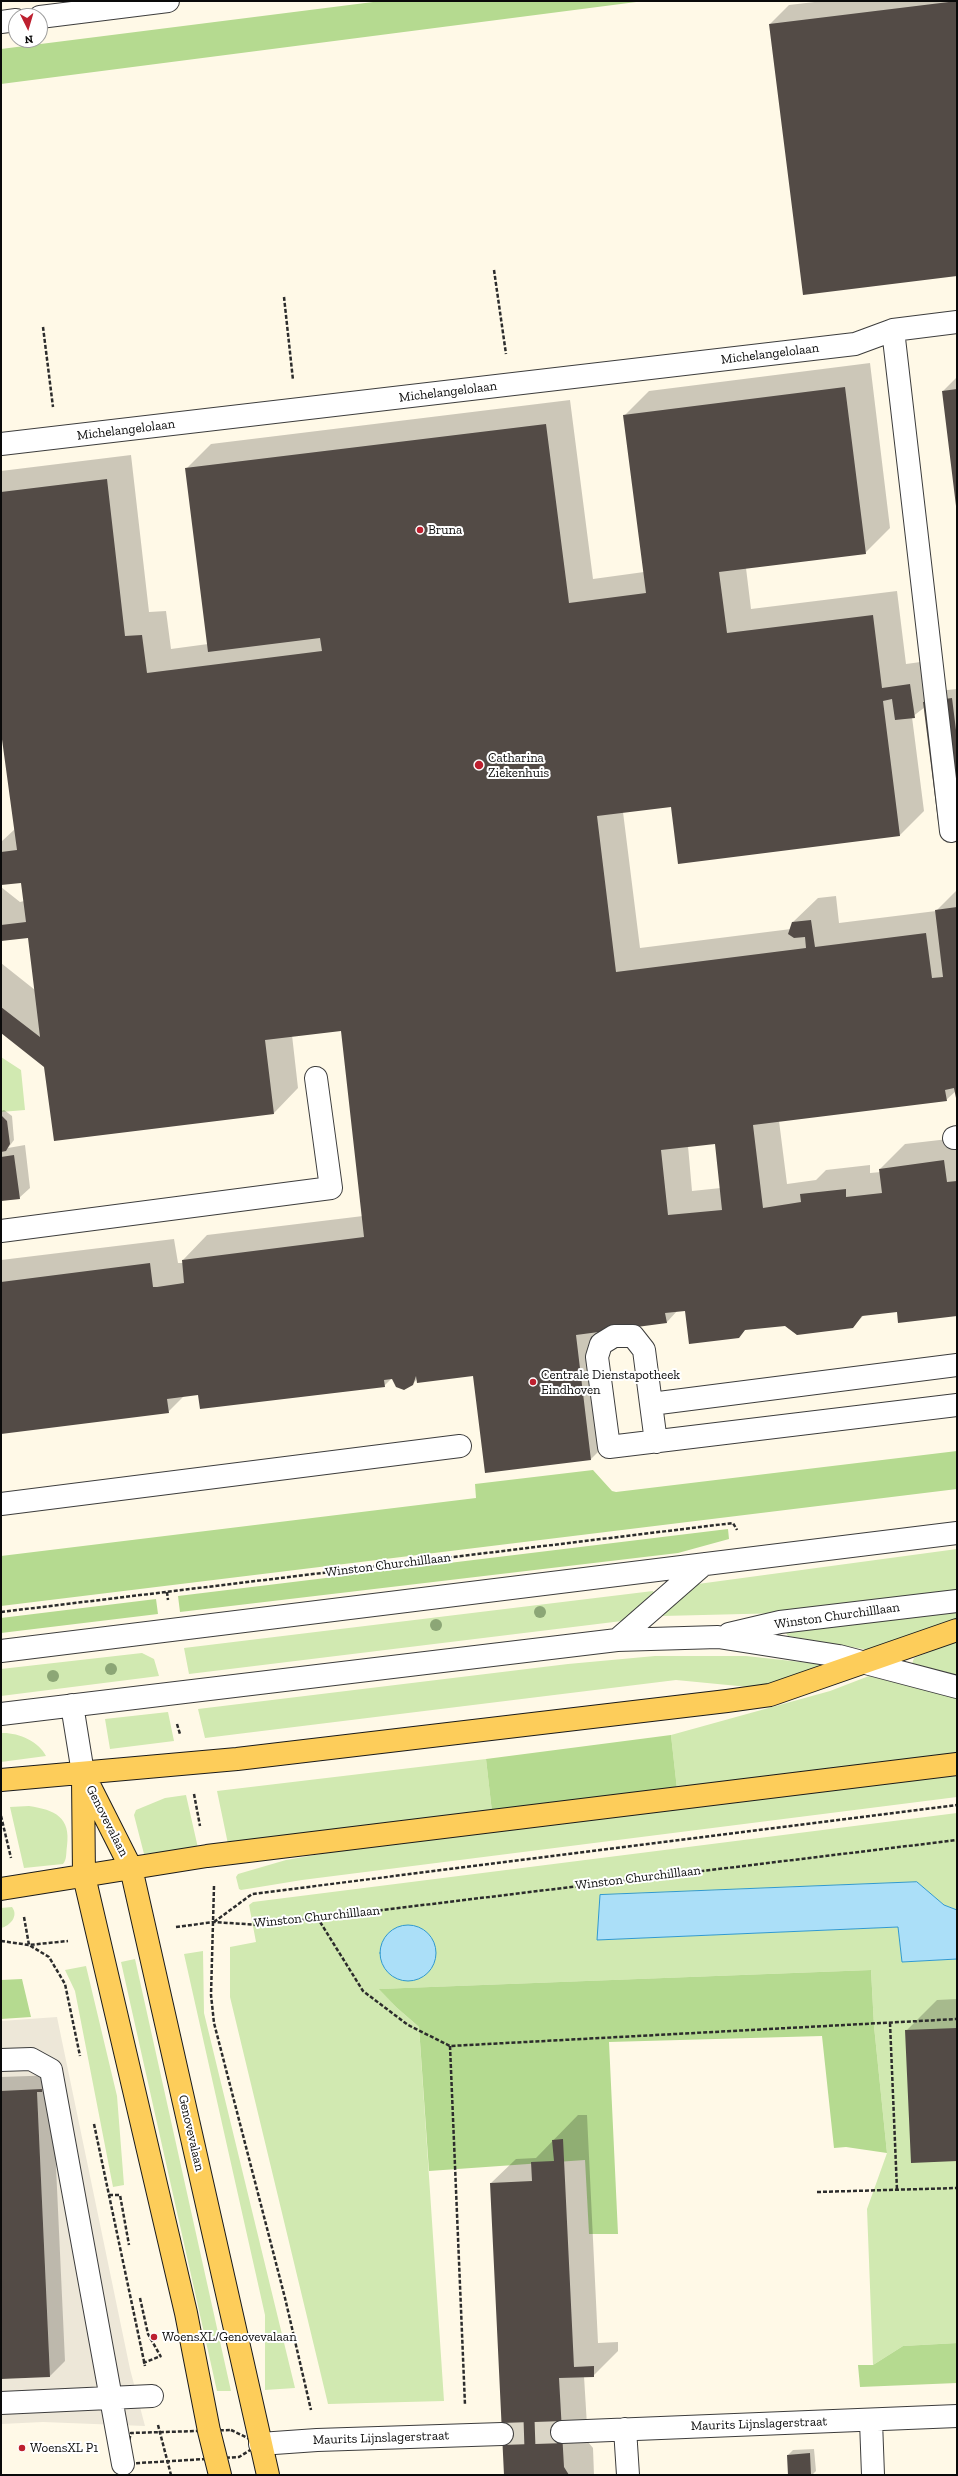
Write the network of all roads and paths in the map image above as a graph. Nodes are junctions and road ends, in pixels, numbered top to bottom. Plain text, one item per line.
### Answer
1 (168, 1) edge
2 (48, 16) edge
3 (494, 270) dead end
4 (284, 297) dead end
5 (957, 322) edge
6 (43, 327) dead end
7 (892, 330) junction
8 (290, 350) dead end
9 (510, 385) junction
10 (57, 438) junction
11 (1, 444) edge
12 (951, 831) dead end
13 (316, 1078) dead end
14 (1, 1231) edge
15 (957, 1365) edge
16 (651, 1404) junction
17 (957, 1405) edge
18 (656, 1442) junction
19 (460, 1446) dead end
20 (1, 1504) edge
21 (957, 1532) edge
22 (757, 1558) junction
23 (704, 1564) junction
24 (957, 1601) edge
25 (1, 1612) edge
26 (957, 1630) edge
27 (718, 1637) junction
28 (617, 1640) junction
29 (1, 1651) edge
30 (867, 1662) junction
31 (957, 1687) edge
32 (72, 1705) junction
33 (1, 1714) edge
34 (957, 1764) edge
35 (83, 1773) junction
36 (1, 1780) edge
37 (957, 1805) edge
38 (957, 1840) edge
39 (131, 1868) junction
40 (84, 1876) junction
41 (1, 1889) edge
42 (317, 1918) junction
43 (214, 1922) junction
44 (29, 1945) dead end
45 (957, 2019) edge
46 (890, 2023) junction
47 (450, 2046) junction
48 (81, 2059) dead end
49 (1, 2060) edge
50 (93, 2120) dead end
51 (957, 2188) edge
52 (898, 2190) junction
53 (817, 2192) dead end
54 (109, 2196) junction
55 (129, 2245) dead end
56 (140, 2298) dead end
57 (161, 2356) junction
58 (163, 2362) dead end
59 (144, 2363) junction
60 (137, 2366) dead end
61 (152, 2396) junction
62 (111, 2398) junction
63 (1, 2403) edge
64 (957, 2416) edge
65 (871, 2421) junction
66 (625, 2428) junction
67 (562, 2432) tunnel mouth
68 (502, 2434) tunnel mouth
69 (466, 2435) junction
70 (317, 2440) junction
71 (260, 2444) junction
72 (123, 2464) dead end
73 (171, 2475) edge
74 (220, 2475) edge
75 (268, 2475) edge
76 (628, 2475) edge
77 (873, 2475) edge

1 - 2 street
3 - 9 path
4 - 8 path
5 - 7 street, Michelangelolaan
6 - 10 path
7 - 9 street, Michelangelolaan
7 - 12 street
9 - 10 street, Michelangelolaan
10 - 11 street, Michelangelolaan
13 - 14 street
15 - 16 street
16 - 18 street
16 - 18 street
17 - 18 street
19 - 20 street
21 - 22 street
22 - 23 street
22 - 25 path, Winston Churchilllaan
23 - 28 street
23 - 29 street
24 - 27 street, Winston Churchilllaan
26 - 30 main road, Winston Churchilllaan
27 - 28 street, Winston Churchilllaan
27 - 30 street, Winston Churchilllaan
28 - 32 street, Winston Churchilllaan
30 - 31 street, Winston Churchilllaan
30 - 35 main road, Winston Churchilllaan
32 - 33 street, Winston Churchilllaan
32 - 35 street
34 - 39 main road
35 - 36 main road, Winston Churchilllaan
35 - 39 main road, Genovevalaan
35 - 40 main road, Genovevalaan
37 - 43 path, Winston Churchilllaan
38 - 42 path, Winston Churchilllaan
39 - 40 main road
39 - 71 main road, Genovevalaan
40 - 41 main road
40 - 74 main road, Genovevalaan
42 - 43 path, Winston Churchilllaan
42 - 47 path
43 - 70 path
44 - 48 path
45 - 46 path
46 - 47 path
46 - 52 path
47 - 69 path
49 - 62 street
50 - 54 path
51 - 52 path
52 - 53 path
54 - 55 path
54 - 59 path
56 - 57 path
57 - 58 path
57 - 59 path
59 - 60 path
59 - 61 path
61 - 62 street
61 - 73 path
62 - 63 street
62 - 72 street
64 - 65 street, Maurits Lijnslagerstraat
65 - 66 street, Maurits Lijnslagerstraat
65 - 77 street
66 - 67 street, Maurits Lijnslagerstraat
66 - 76 street
68 - 69 street, Maurits Lijnslagerstraat
69 - 70 street, Maurits Lijnslagerstraat
70 - 71 street, Maurits Lijnslagerstraat
71 - 75 main road, Genovevalaan

